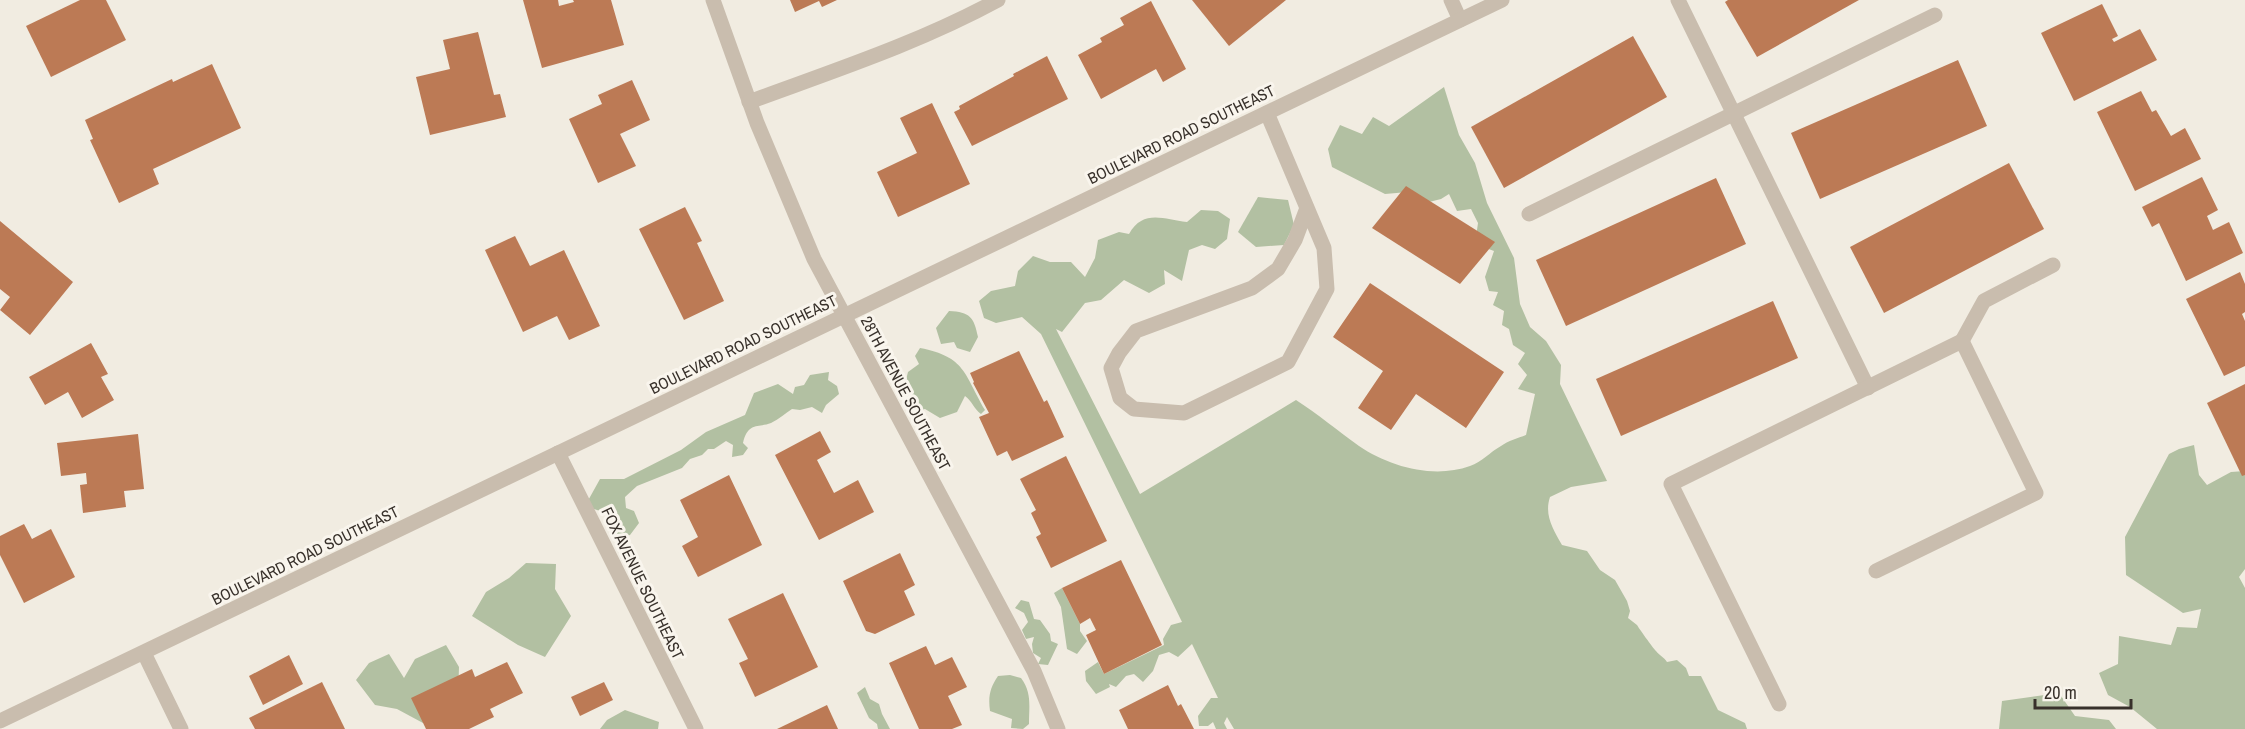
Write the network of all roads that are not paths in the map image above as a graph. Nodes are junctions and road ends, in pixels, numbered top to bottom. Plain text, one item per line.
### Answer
1 (713, 0) edge
2 (998, 0) edge
3 (1451, 0) edge
4 (1502, 0) edge
5 (1678, 0) edge
6 (1935, 15) dead end
7 (1460, 20) junction
8 (749, 102) junction
9 (1267, 112) junction
10 (1734, 114) junction
11 (1307, 208) junction
12 (1529, 214) dead end
13 (2053, 265) dead end
14 (844, 315) junction
15 (1962, 341) junction
16 (1868, 388) junction
17 (558, 453) junction
18 (1876, 571) dead end
19 (144, 653) junction
20 (1779, 704) dead end
21 (0, 721) edge
22 (182, 729) edge
23 (696, 729) edge
24 (1058, 729) edge

1 - 8 street, 28TH AVENUE SOUTHEAST
2 - 8 street
3 - 7 street
4 - 7 street, BOULEVARD ROAD SOUTHEAST
5 - 10 street
6 - 10 street
7 - 9 street, BOULEVARD ROAD SOUTHEAST
8 - 14 street, 28TH AVENUE SOUTHEAST
9 - 11 street
9 - 14 street, BOULEVARD ROAD SOUTHEAST
10 - 12 street
10 - 16 street
11 - 11 street
13 - 15 street
14 - 17 street, BOULEVARD ROAD SOUTHEAST
14 - 24 street, 28TH AVENUE SOUTHEAST
15 - 16 street
15 - 18 street
16 - 20 street
17 - 19 street, BOULEVARD ROAD SOUTHEAST
17 - 23 street, FOX AVENUE SOUTHEAST
19 - 21 street, BOULEVARD ROAD SOUTHEAST
19 - 22 street

